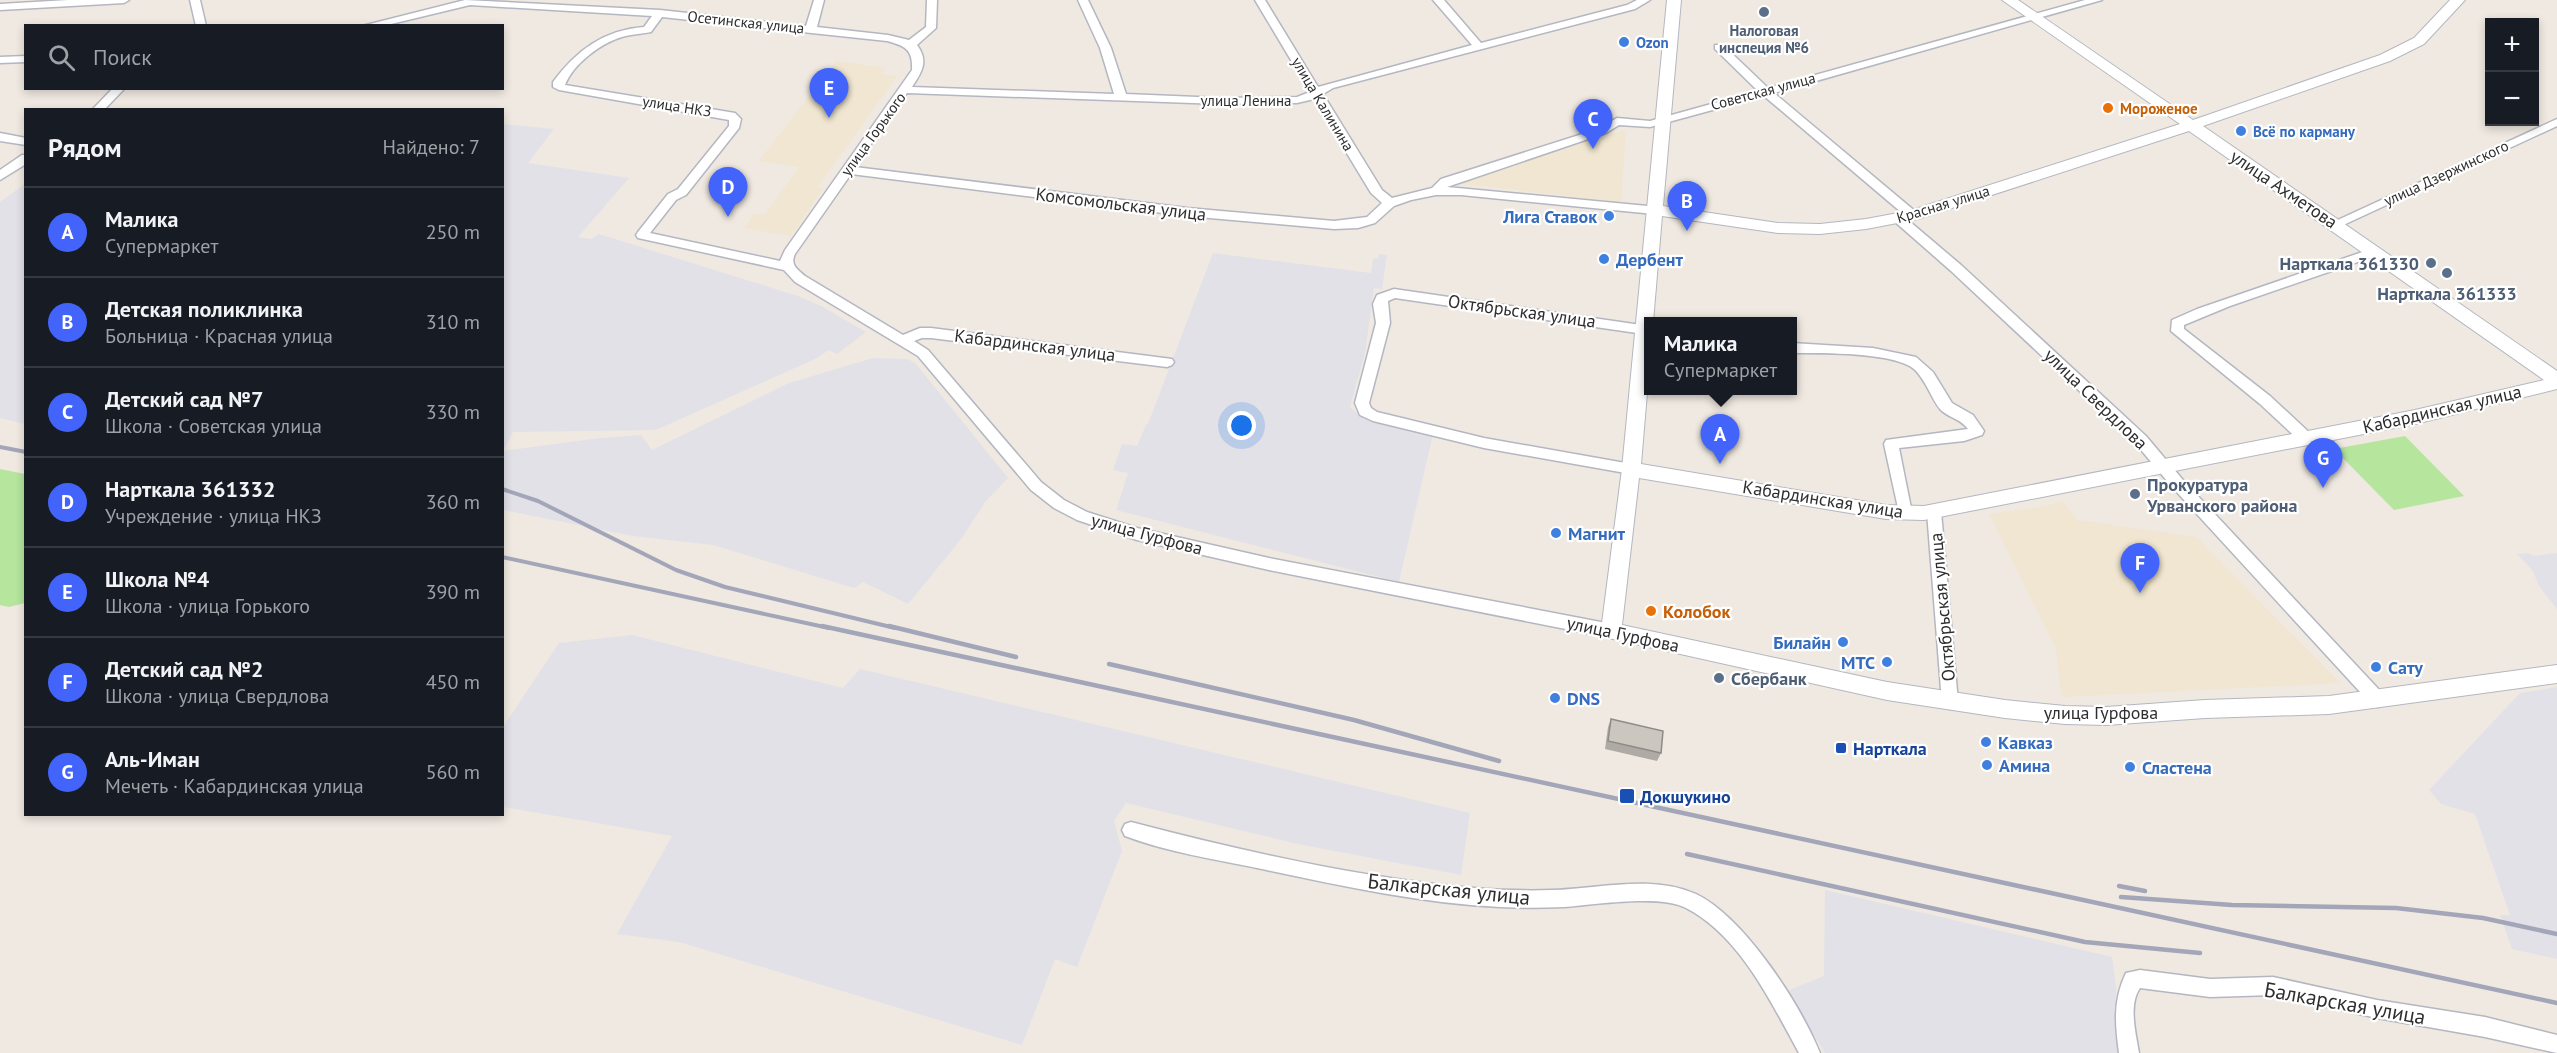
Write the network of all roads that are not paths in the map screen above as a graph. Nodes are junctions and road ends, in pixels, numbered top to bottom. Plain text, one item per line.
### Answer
1 (124, 0) edge
2 (195, 0) edge
3 (652, 0) edge
4 (819, 0) edge
5 (932, 0) edge
6 (1083, 0) edge
7 (1260, 0) edge
8 (1438, 0) edge
9 (1645, 0) edge
10 (1674, 0) edge
11 (2009, 0) edge
12 (2097, 0) edge
13 (2458, 0) edge
14 (0, 7) edge
15 (653, 13) junction
16 (2034, 17) junction
17 (201, 24) edge
18 (376, 24) edge
19 (811, 28) junction
20 (910, 45) junction
21 (1719, 47) dead end
22 (1480, 48) junction
23 (24, 59) edge
24 (0, 60) edge
25 (118, 90) edge
26 (905, 90) junction
27 (1765, 91) junction
28 (1317, 93) junction
29 (1120, 98) junction
30 (99, 108) edge
31 (1663, 119) junction
32 (2557, 122) edge
33 (2191, 125) junction
34 (0, 137) edge
35 (24, 142) edge
36 (24, 160) edge
37 (846, 170) junction
38 (0, 176) edge
39 (1436, 191) junction
40 (1390, 203) junction
41 (1654, 210) junction
42 (1905, 217) junction
43 (2335, 224) junction
44 (2374, 252) junction
45 (788, 267) junction
46 (1399, 294) joint
47 (1645, 317) edge
48 (1644, 329) joint
49 (904, 340) junction
50 (1797, 348) edge
51 (1167, 362) dead end
52 (2557, 382) edge
53 (2307, 439) junction
54 (2165, 466) junction
55 (1631, 469) junction
56 (1934, 512) junction
57 (1905, 513) junction
58 (1611, 631) junction
59 (2557, 674) edge
60 (2378, 700) junction
61 (1950, 702) junction
62 (1131, 830) dead end
63 (2557, 1045) edge
64 (1810, 1053) edge
65 (2128, 1053) edge

1 - 14 street
2 - 17 street
3 - 15 street
4 - 19 street
5 - 20 street
6 - 29 street
7 - 28 street, улица Калинина
8 - 22 street
9 - 22 street, улица Ленина
10 - 31 street
11 - 16 street, улица Ахметова
12 - 16 street, Советская улица
13 - 33 street, Красная улица
15 - 18 street, Осетинская улица
15 - 19 street, Осетинская улица
15 - 45 street, улица НКЗ
16 - 27 street, Советская улица
16 - 33 street, улица Ахметова
19 - 20 street, Осетинская улица
20 - 26 street, улица Горького
21 - 27 street, улица Свердлова
22 - 28 street, улица Ленина
23 - 24 street
25 - 30 street
26 - 29 street, улица Ленина
26 - 37 street, улица Горького
27 - 31 street, Советская улица
27 - 42 street, улица Свердлова
28 - 29 street, улица Ленина
28 - 40 street, улица Калинина
31 - 39 street, Советская улица
31 - 41 street
32 - 43 street, улица Дзержинского
33 - 42 street, Красная улица
33 - 43 street, улица Ахметова
34 - 35 street
36 - 38 street
37 - 40 street, Комсомольская улица
37 - 45 street, улица Горького
39 - 40 street, Красная улица
39 - 41 street, Красная улица
41 - 42 street, Красная улица
41 - 47 street
42 - 54 street, улица Свердлова
43 - 44 street, улица Ахметова
44 - 52 street, улица Ахметова
44 - 53 street
45 - 49 street, улица Гурфова
46 - 48 street, Октябрьская улица
46 - 55 street, Кабардинская улица
48 - 55 street
49 - 51 street, Кабардинская улица
49 - 58 street, улица Гурфова
50 - 57 street
52 - 53 street, Кабардинская улица
53 - 54 street, Кабардинская улица
54 - 56 street, Кабардинская улица
54 - 60 street, улица Свердлова
55 - 57 street, Кабардинская улица
55 - 58 street
56 - 57 street, Кабардинская улица
56 - 61 street, Октябрьская улица
58 - 61 street, улица Гурфова
59 - 60 street, улица Гурфова
60 - 61 street, улица Гурфова
62 - 64 street, Балкарская улица
63 - 65 street, Балкарская улица

